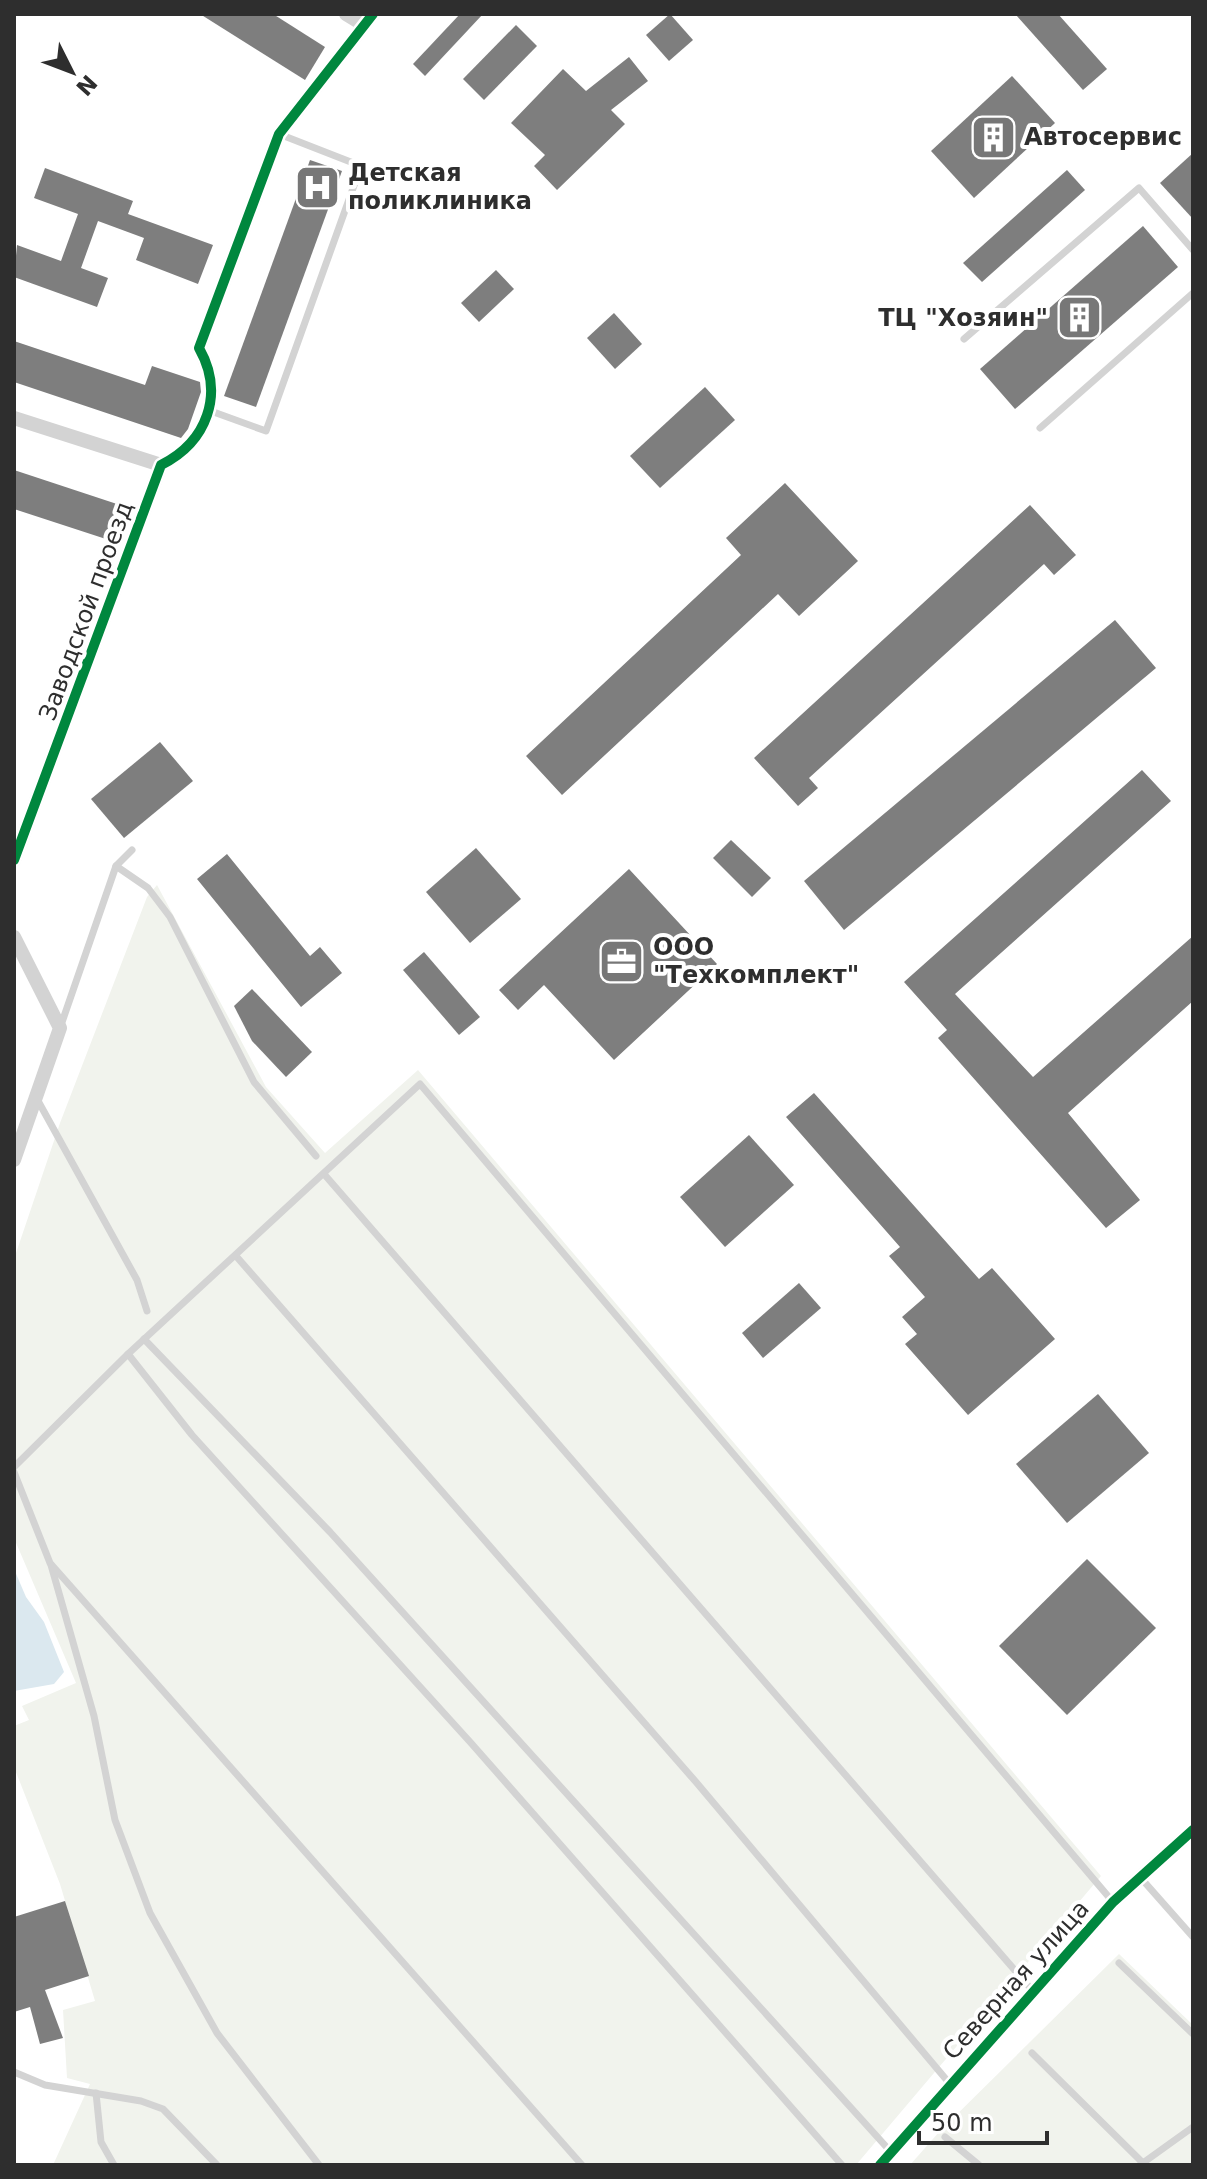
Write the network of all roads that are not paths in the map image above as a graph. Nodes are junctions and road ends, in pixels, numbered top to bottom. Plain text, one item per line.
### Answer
1 (346, 14) edge
2 (368, 20) edge
3 (279, 134) junction
4 (1193, 250) edge
5 (1193, 293) edge
6 (964, 339) dead end
7 (208, 410) junction
8 (14, 418) edge
9 (1040, 428) dead end
10 (161, 465) junction
11 (132, 850) dead end
12 (14, 860) edge
13 (116, 866) junction
14 (14, 937) edge
15 (60, 1028) junction
16 (36, 1097) junction
17 (316, 1156) dead end
18 (14, 1160) edge
19 (324, 1174) junction
20 (236, 1256) junction
21 (147, 1311) dead end
22 (144, 1339) junction
23 (128, 1354) junction
24 (14, 1470) edge
25 (50, 1563) junction
26 (1193, 1830) edge
27 (1140, 1877) junction
28 (1113, 1902) junction
29 (1193, 1937) edge
30 (1119, 1963) dead end
31 (1032, 1990) junction
32 (1193, 2034) edge
33 (1032, 2053) dead end
34 (14, 2072) edge
35 (950, 2084) junction
36 (96, 2093) junction
37 (1193, 2127) edge
38 (945, 2137) dead end
39 (891, 2152) junction
40 (1142, 2164) edge
41 (114, 2165) edge
42 (217, 2165) edge
43 (319, 2165) edge
44 (582, 2165) edge
45 (842, 2165) edge
46 (880, 2165) edge
47 (979, 2165) edge

1 - 2 street
2 - 3 street
3 - 7 street
3 - 7 lane
4 - 6 lane
5 - 9 lane
7 - 10 street
8 - 10 street
10 - 12 street, Заводской проезд
11 - 13 lane
13 - 15 lane
13 - 17 lane
14 - 15 street
15 - 16 street
16 - 18 street
16 - 21 lane
19 - 20 lane
19 - 28 lane
19 - 31 lane
20 - 22 lane
20 - 35 lane
22 - 23 lane
22 - 39 lane
23 - 24 lane
23 - 45 lane
24 - 25 lane
25 - 43 lane
25 - 44 lane
26 - 27 street, Северная улица
27 - 28 street, Северная улица
27 - 29 lane
28 - 31 street, Северная улица
30 - 32 lane
31 - 35 street, Северная улица
33 - 40 lane
34 - 36 lane
35 - 39 street, Северная улица
36 - 41 lane
36 - 42 lane
37 - 40 lane
38 - 47 lane
39 - 46 street, Северная улица

